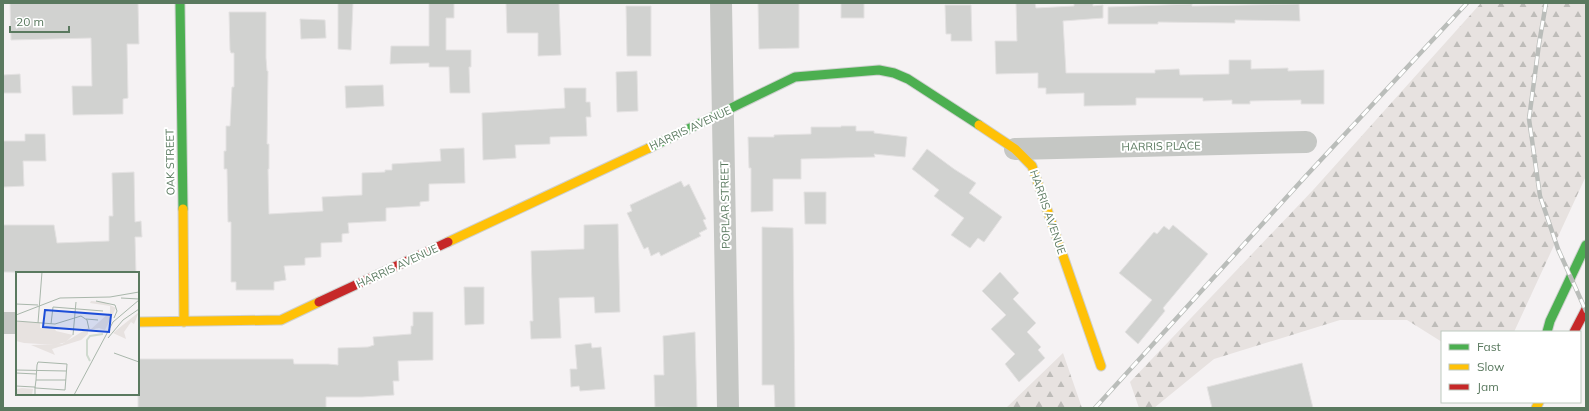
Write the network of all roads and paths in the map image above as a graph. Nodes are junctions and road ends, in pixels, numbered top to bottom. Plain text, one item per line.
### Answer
1 (180, 3) edge
2 (721, 3) edge
3 (723, 113) junction
4 (1306, 142) dead end
5 (1015, 149) junction
6 (1586, 245) edge
7 (1586, 309) edge
8 (139, 322) edge
9 (184, 322) junction
10 (16, 323) edge
11 (3, 324) edge
12 (1547, 331) edge
13 (1575, 331) edge
14 (1101, 366) dead end
15 (728, 408) edge

1 - 9 main road, OAK STREET
2 - 3 street, POPLAR STREET
3 - 5 main road, HARRIS AVENUE
3 - 9 main road, HARRIS AVENUE
3 - 15 street, POPLAR STREET
4 - 5 street, HARRIS PLACE
5 - 14 main road, HARRIS AVENUE
6 - 12 main road
7 - 13 main road
8 - 9 main road, HARRIS AVENUE
10 - 11 street

